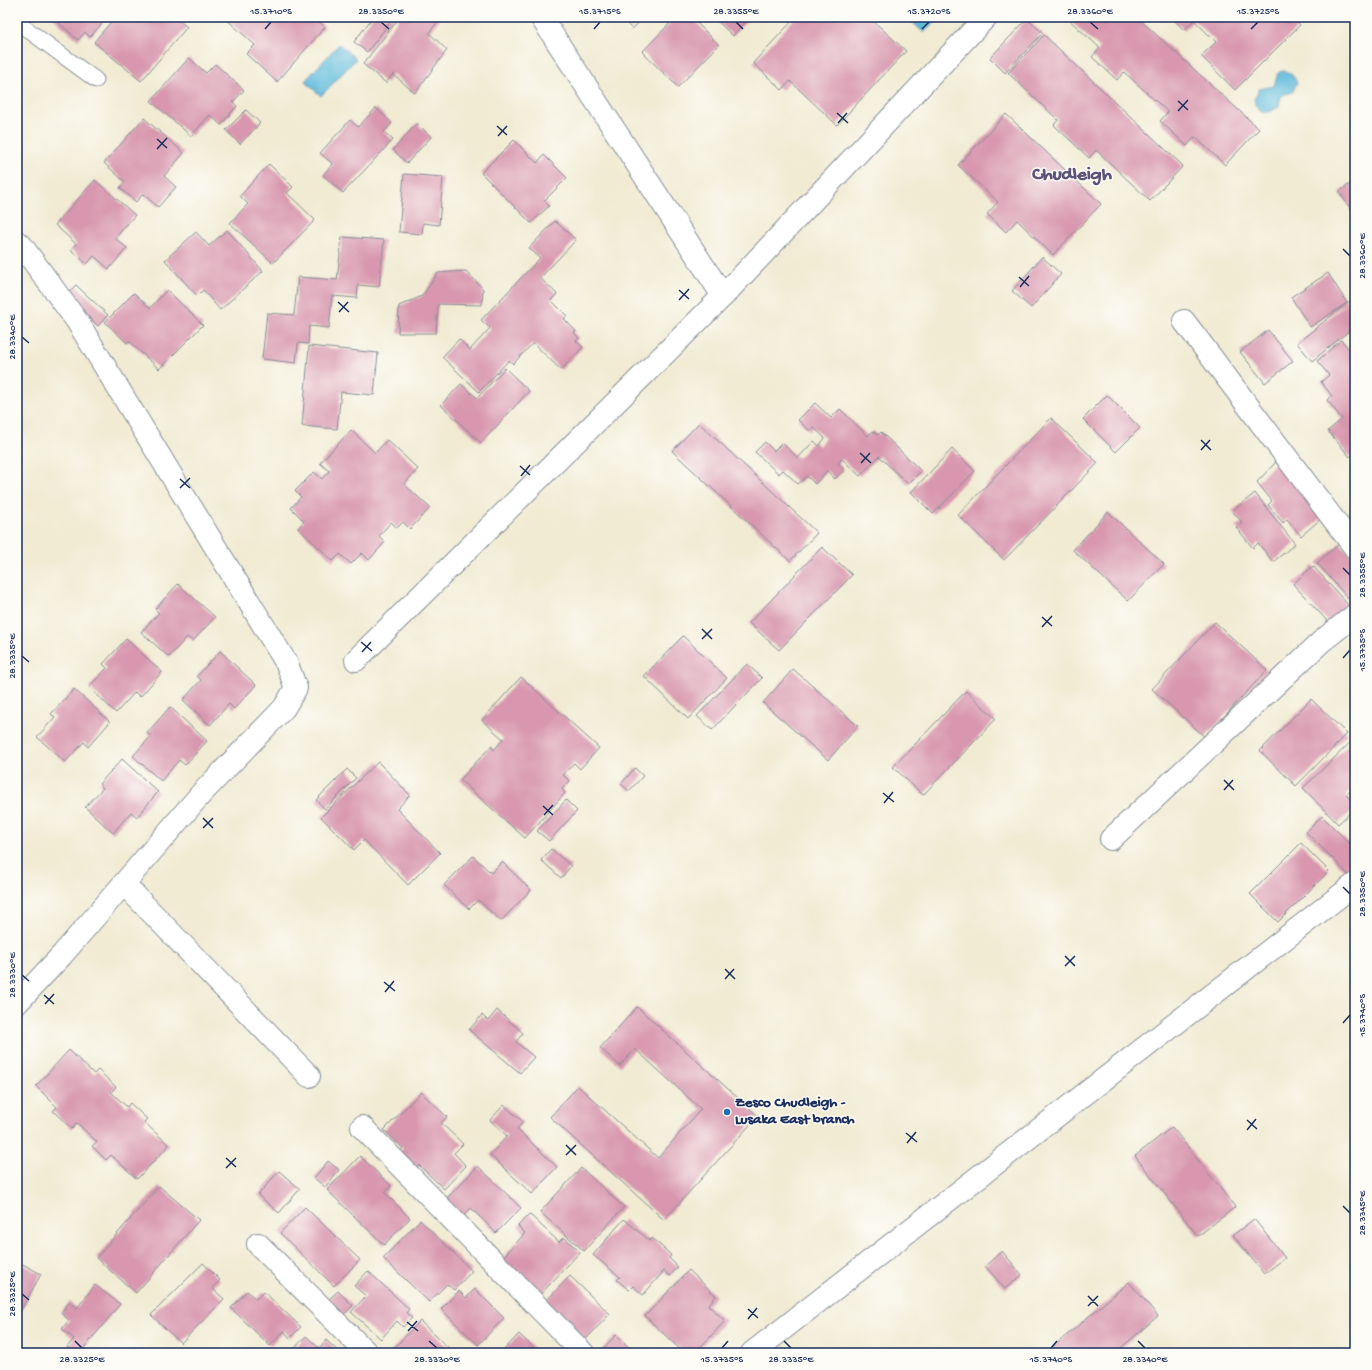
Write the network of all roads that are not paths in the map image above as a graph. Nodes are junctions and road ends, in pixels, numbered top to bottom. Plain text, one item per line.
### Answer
1 (541, 17) edge
2 (986, 17) edge
3 (17, 22) edge
4 (96, 80) dead end
5 (17, 242) edge
6 (723, 296) junction
7 (1184, 321) dead end
8 (1355, 548) edge
9 (1355, 615) edge
10 (356, 660) dead end
11 (1111, 839) dead end
12 (124, 884) junction
13 (1355, 884) edge
14 (17, 1003) edge
15 (309, 1076) dead end
16 (362, 1127) dead end
17 (258, 1244) dead end
18 (367, 1353) edge
19 (583, 1353) edge
20 (752, 1353) edge

1 - 6 street
2 - 6 street
3 - 4 lane
5 - 12 street
6 - 10 street
7 - 8 street
9 - 11 street
12 - 14 street
12 - 15 street
13 - 20 street
16 - 19 street
17 - 18 street

